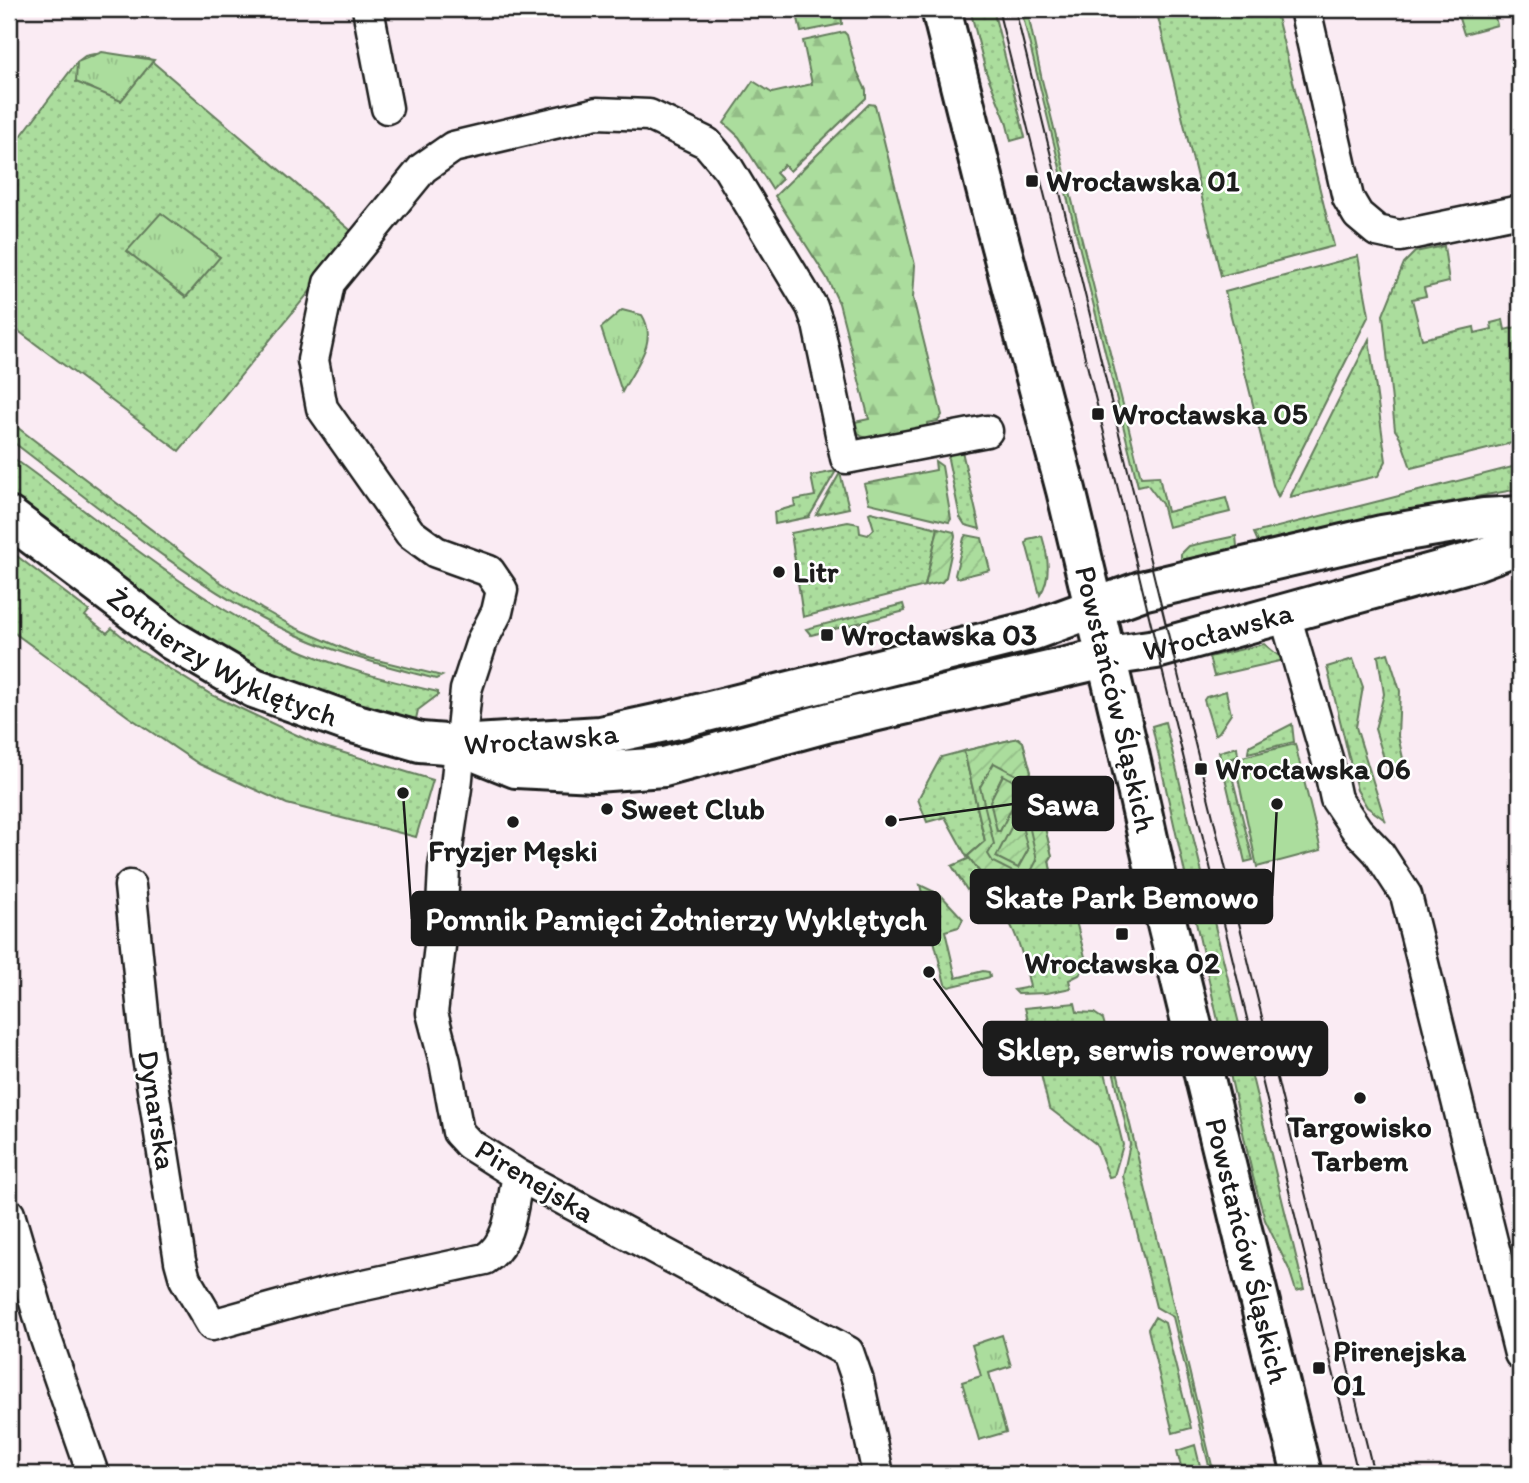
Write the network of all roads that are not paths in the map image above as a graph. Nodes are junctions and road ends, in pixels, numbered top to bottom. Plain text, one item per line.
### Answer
1 (368, 9) edge
2 (941, 9) edge
3 (1305, 9) edge
4 (387, 108) dead end
5 (1520, 211) edge
6 (987, 431) dead end
7 (1520, 516) edge
8 (9, 517) edge
9 (1382, 535) junction
10 (1520, 544) edge
11 (1093, 608) junction
12 (1284, 615) junction
13 (1106, 658) junction
14 (459, 746) junction
15 (130, 886) dead end
16 (518, 1175) junction
17 (9, 1214) edge
18 (1520, 1354) edge
19 (93, 1474) edge
20 (878, 1474) edge
21 (1302, 1474) edge

1 - 4 street
2 - 11 street, Powstańców Śląskich
3 - 5 street
6 - 14 street, Pirenejska
7 - 9 street, Wrocławska
8 - 14 street, Żołnierzy Wyklętych
9 - 11 street, Wrocławska
9 - 12 street
10 - 12 street, Wrocławska
11 - 13 street, Powstańców Śląskich
11 - 14 street, Wrocławska
12 - 13 street, Wrocławska
12 - 18 street
13 - 14 street, Wrocławska
13 - 21 street, Powstańców Śląskich
14 - 16 street, Pirenejska
15 - 16 street, Dynarska
16 - 20 street, Pirenejska
17 - 19 street

